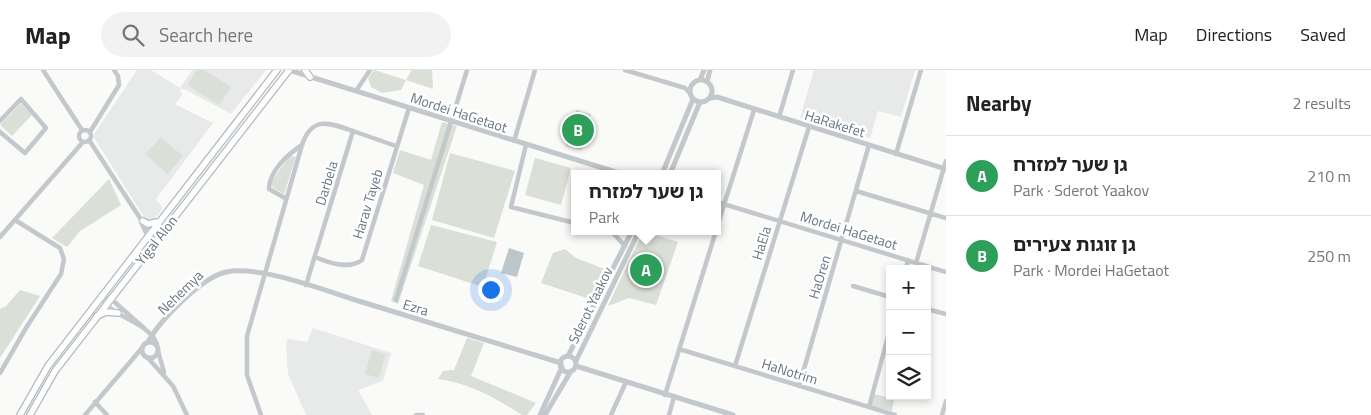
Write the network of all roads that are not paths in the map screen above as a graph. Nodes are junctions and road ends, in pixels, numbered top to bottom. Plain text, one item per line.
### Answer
1 (43, 70) edge
2 (114, 70) edge
3 (277, 70) edge
4 (289, 70) edge
5 (305, 70) edge
6 (370, 70) edge
7 (467, 70) edge
8 (535, 70) edge
9 (625, 70) edge
10 (704, 70) edge
11 (710, 70) edge
12 (793, 70) edge
13 (921, 70) edge
14 (310, 76) junction
15 (700, 80) junction
16 (706, 82) junction
17 (691, 86) junction
18 (685, 88) junction
19 (356, 91) junction
20 (690, 93) junction
21 (711, 95) junction
22 (693, 99) junction
23 (700, 102) junction
24 (409, 108) junction
25 (754, 110) junction
26 (779, 117) junction
27 (0, 121) edge
28 (451, 121) junction
29 (809, 127) junction
30 (82, 130) junction
31 (354, 131) junction
32 (90, 132) junction
33 (1, 134) edge
34 (89, 140) junction
35 (514, 141) junction
36 (83, 142) junction
37 (302, 145) junction
38 (526, 145) junction
39 (869, 145) junction
40 (396, 146) junction
41 (896, 154) junction
42 (946, 161) edge
43 (945, 169) edge
44 (609, 170) edge
45 (664, 170) edge
46 (672, 170) edge
47 (856, 191) junction
48 (285, 198) junction
49 (721, 203) edge
50 (724, 204) junction
51 (931, 213) junction
52 (721, 214) edge
53 (138, 216) junction
54 (946, 218) edge
55 (15, 220) junction
56 (780, 221) junction
57 (143, 222) junction
58 (157, 222) junction
59 (571, 222) edge
60 (148, 233) junction
61 (616, 235) edge
62 (630, 235) edge
63 (637, 235) edge
64 (715, 235) edge
65 (0, 237) edge
66 (842, 240) junction
67 (155, 241) junction
68 (625, 246) junction
69 (315, 256) junction
70 (908, 260) junction
71 (916, 263) junction
72 (907, 265) edge
73 (946, 272) edge
74 (264, 274) junction
75 (306, 285) junction
76 (853, 286) dead end
77 (100, 296) junction
78 (886, 296) edge
79 (110, 298) junction
80 (396, 300) dead end
81 (105, 305) junction
82 (931, 309) edge
83 (118, 313) junction
84 (946, 314) edge
85 (96, 317) junction
86 (146, 330) junction
87 (152, 335) junction
88 (148, 342) junction
89 (157, 344) junction
90 (886, 344) edge
91 (142, 348) junction
92 (679, 349) junction
93 (158, 351) junction
94 (568, 356) junction
95 (148, 358) junction
96 (576, 364) junction
97 (561, 365) junction
98 (735, 366) junction
99 (571, 371) junction
100 (0, 373) edge
101 (166, 376) junction
102 (626, 382) junction
103 (798, 386) junction
104 (665, 394) junction
105 (674, 397) junction
106 (946, 401) edge
107 (95, 402) junction
108 (869, 407) junction
109 (20, 415) edge
110 (30, 415) edge
111 (85, 415) edge
112 (106, 415) edge
113 (187, 415) edge
114 (261, 415) edge
115 (416, 415) edge
116 (423, 415) edge
117 (540, 415) edge
118 (545, 415) edge
119 (611, 415) edge
120 (669, 415) edge
121 (733, 415) edge
122 (895, 415) edge
123 (942, 415) edge

1 - 30 street
2 - 32 street
3 - 58 main road, Yigal Alon
4 - 14 street, Mordei HaGetaot
4 - 67 main road, Yigal Alon
5 - 14 main road
6 - 19 street
7 - 28 street
8 - 35 street
9 - 18 street
10 - 15 street
11 - 16 street
12 - 26 street
13 - 41 street
14 - 19 street, Mordei HaGetaot
15 - 16 street
15 - 17 street
16 - 21 street
17 - 18 street
17 - 20 street
18 - 20 street
19 - 24 street, Mordei HaGetaot
20 - 22 street
21 - 23 street
21 - 25 street, HaRakefet
22 - 23 street
22 - 45 street
23 - 46 street
24 - 28 street, Mordei HaGetaot
24 - 40 street, Harav Tayeb
25 - 26 street, HaRakefet
25 - 50 street
26 - 29 street, HaRakefet
27 - 33 street
28 - 35 street, Mordei HaGetaot
28 - 80 street
29 - 39 street, HaRakefet
29 - 56 street, HaEla
30 - 32 street
30 - 36 street
31 - 37 street
31 - 40 street
31 - 69 street, Darbela
32 - 34 street
34 - 36 street
34 - 53 street
35 - 38 street, Mordei HaGetaot
36 - 55 street
37 - 48 street
37 - 48 street
38 - 44 street, Mordei HaGetaot
38 - 59 street
39 - 41 street, HaRakefet
39 - 47 street, HaOren
40 - 69 street, Harav Tayeb
41 - 43 street, HaRakefet
42 - 43 street
43 - 51 street
47 - 51 street
47 - 66 street, HaOren
48 - 74 street
49 - 50 street, Mordei HaGetaot
50 - 52 street
50 - 56 street, Mordei HaGetaot
51 - 54 street
51 - 71 street
53 - 57 street
53 - 60 street
55 - 65 street
55 - 100 street
56 - 66 street, Mordei HaGetaot
56 - 98 street, HaEla
57 - 58 main road
57 - 60 street
58 - 60 main road, Yigal Alon
60 - 67 street
60 - 77 main road, Yigal Alon
61 - 68 street
62 - 68 street, Sderot Yaakov
63 - 96 street, Sderot Yaakov
64 - 92 street
66 - 70 street, Mordei HaGetaot
66 - 103 street, HaOren
67 - 79 main road, Yigal Alon
68 - 94 street, Sderot Yaakov
69 - 75 street, Darbela
70 - 71 street, Mordei HaGetaot
70 - 72 street
71 - 73 street, Mordei HaGetaot
74 - 75 street, Ezra
74 - 87 street, Nehemya
74 - 114 street
75 - 97 street, Ezra
76 - 78 street
77 - 79 street
77 - 81 street
77 - 109 main road, Yigal Alon
79 - 81 main road, Yigal Alon
79 - 86 street
81 - 83 street
81 - 85 main road, Yigal Alon
82 - 84 street
83 - 85 main road
83 - 86 street
85 - 110 main road, Yigal Alon
86 - 87 street
87 - 88 street, Nehemya
87 - 89 street
88 - 89 street
88 - 91 street
89 - 93 street
90 - 108 street
91 - 95 street
91 - 107 street
92 - 98 street, HaNotrim
92 - 104 street
93 - 95 street
93 - 101 street
94 - 96 street
94 - 97 street
95 - 101 street
96 - 99 street
96 - 102 street
97 - 99 street
97 - 117 street
98 - 103 street, HaNotrim
99 - 118 street
101 - 113 street
102 - 104 street
102 - 119 street
103 - 108 street, HaNotrim
104 - 105 street
105 - 120 street
105 - 121 street
106 - 123 street
107 - 111 street
107 - 112 street
108 - 122 street, HaNotrim
115 - 116 street

